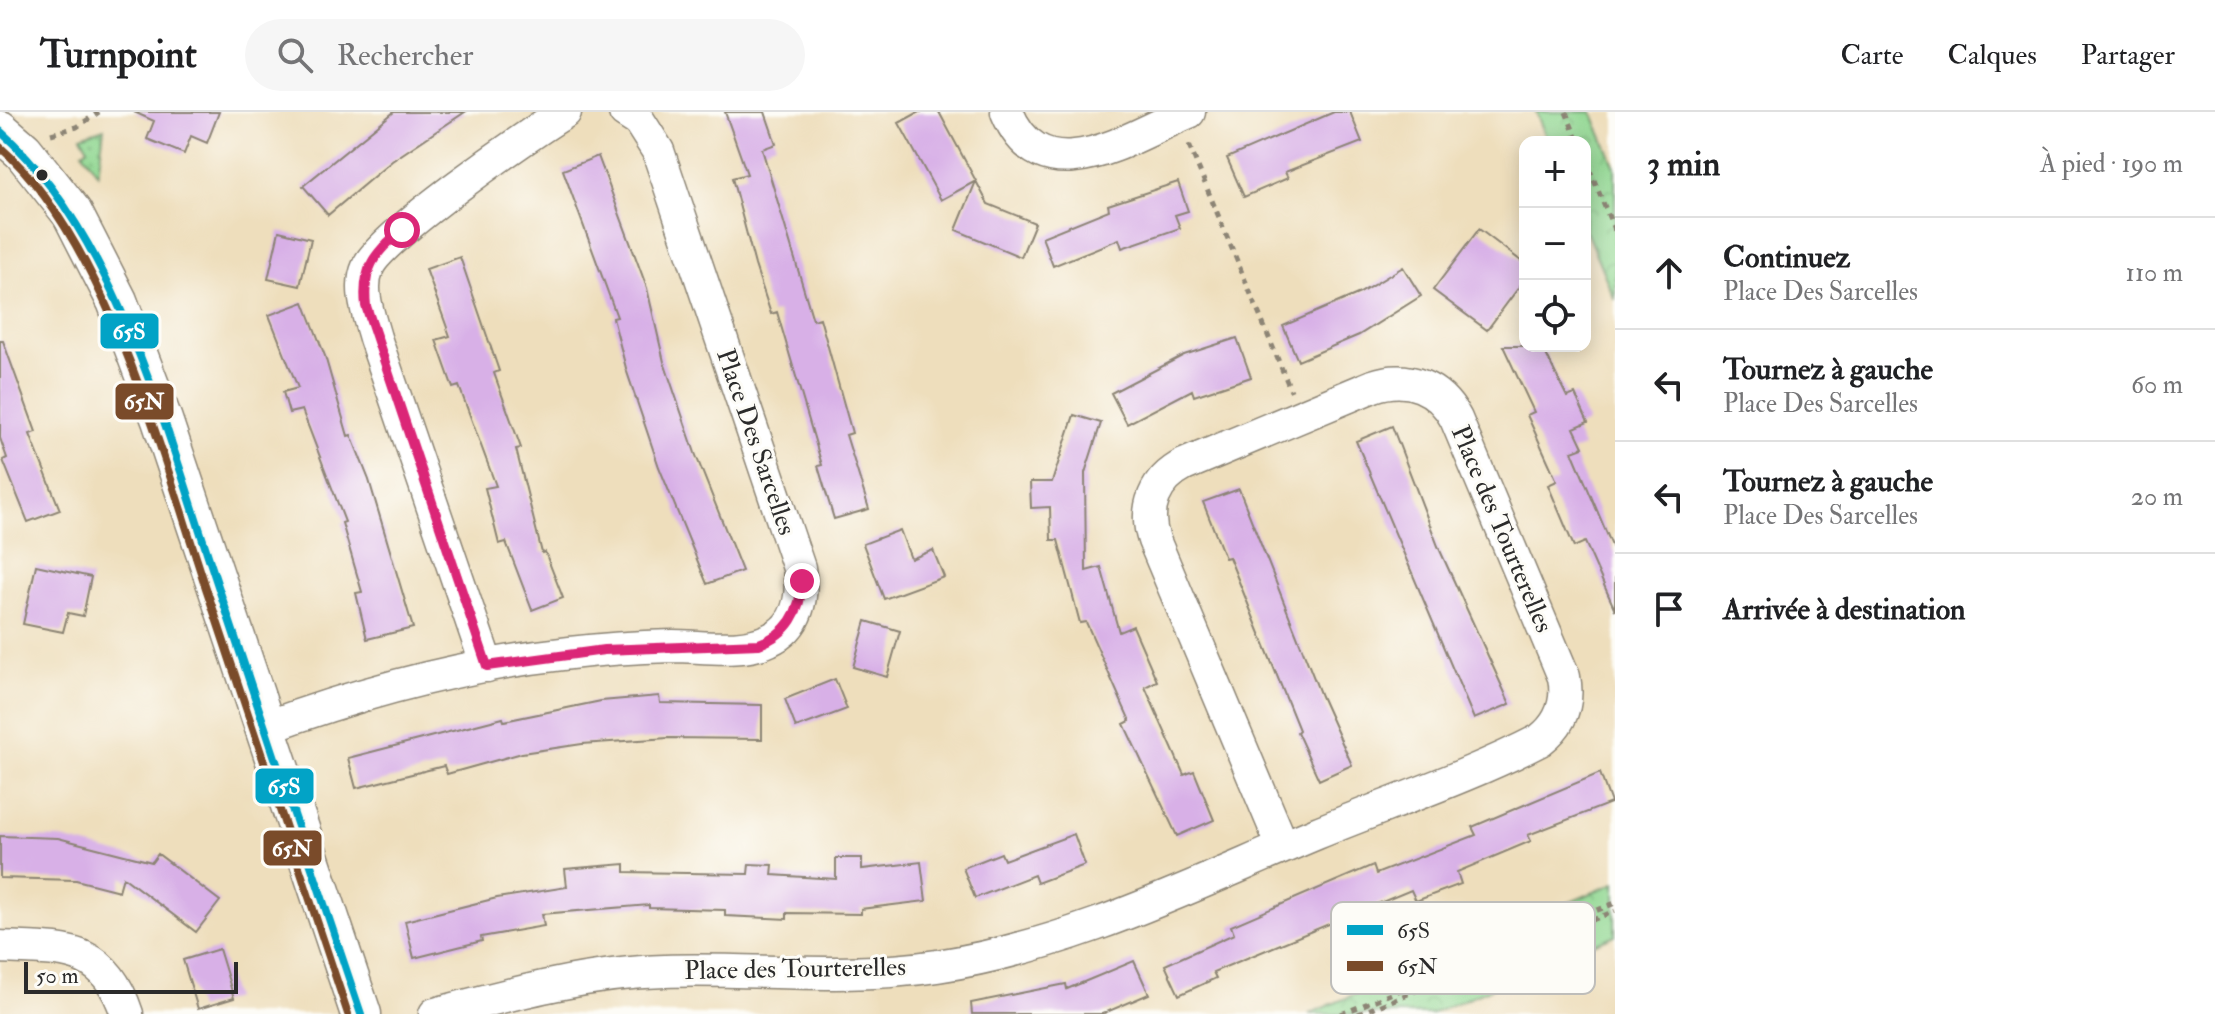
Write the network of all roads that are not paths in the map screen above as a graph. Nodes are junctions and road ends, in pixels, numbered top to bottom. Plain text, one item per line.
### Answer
1 (565, 112) edge
2 (625, 112) edge
3 (1007, 112) edge
4 (1187, 123) edge
5 (9, 125) edge
6 (487, 666) junction
7 (264, 728) junction
8 (1283, 847) junction
9 (0, 947) edge
10 (127, 1014) edge
11 (361, 1014) edge
12 (435, 1014) edge

1 - 6 street
2 - 6 street, Place Des Sarcelles
3 - 4 street
5 - 7 street
6 - 7 street, Place Des Sarcelles
7 - 11 street
8 - 8 street, Place des Tourterelles
8 - 12 street, Place des Tourterelles
9 - 10 street

